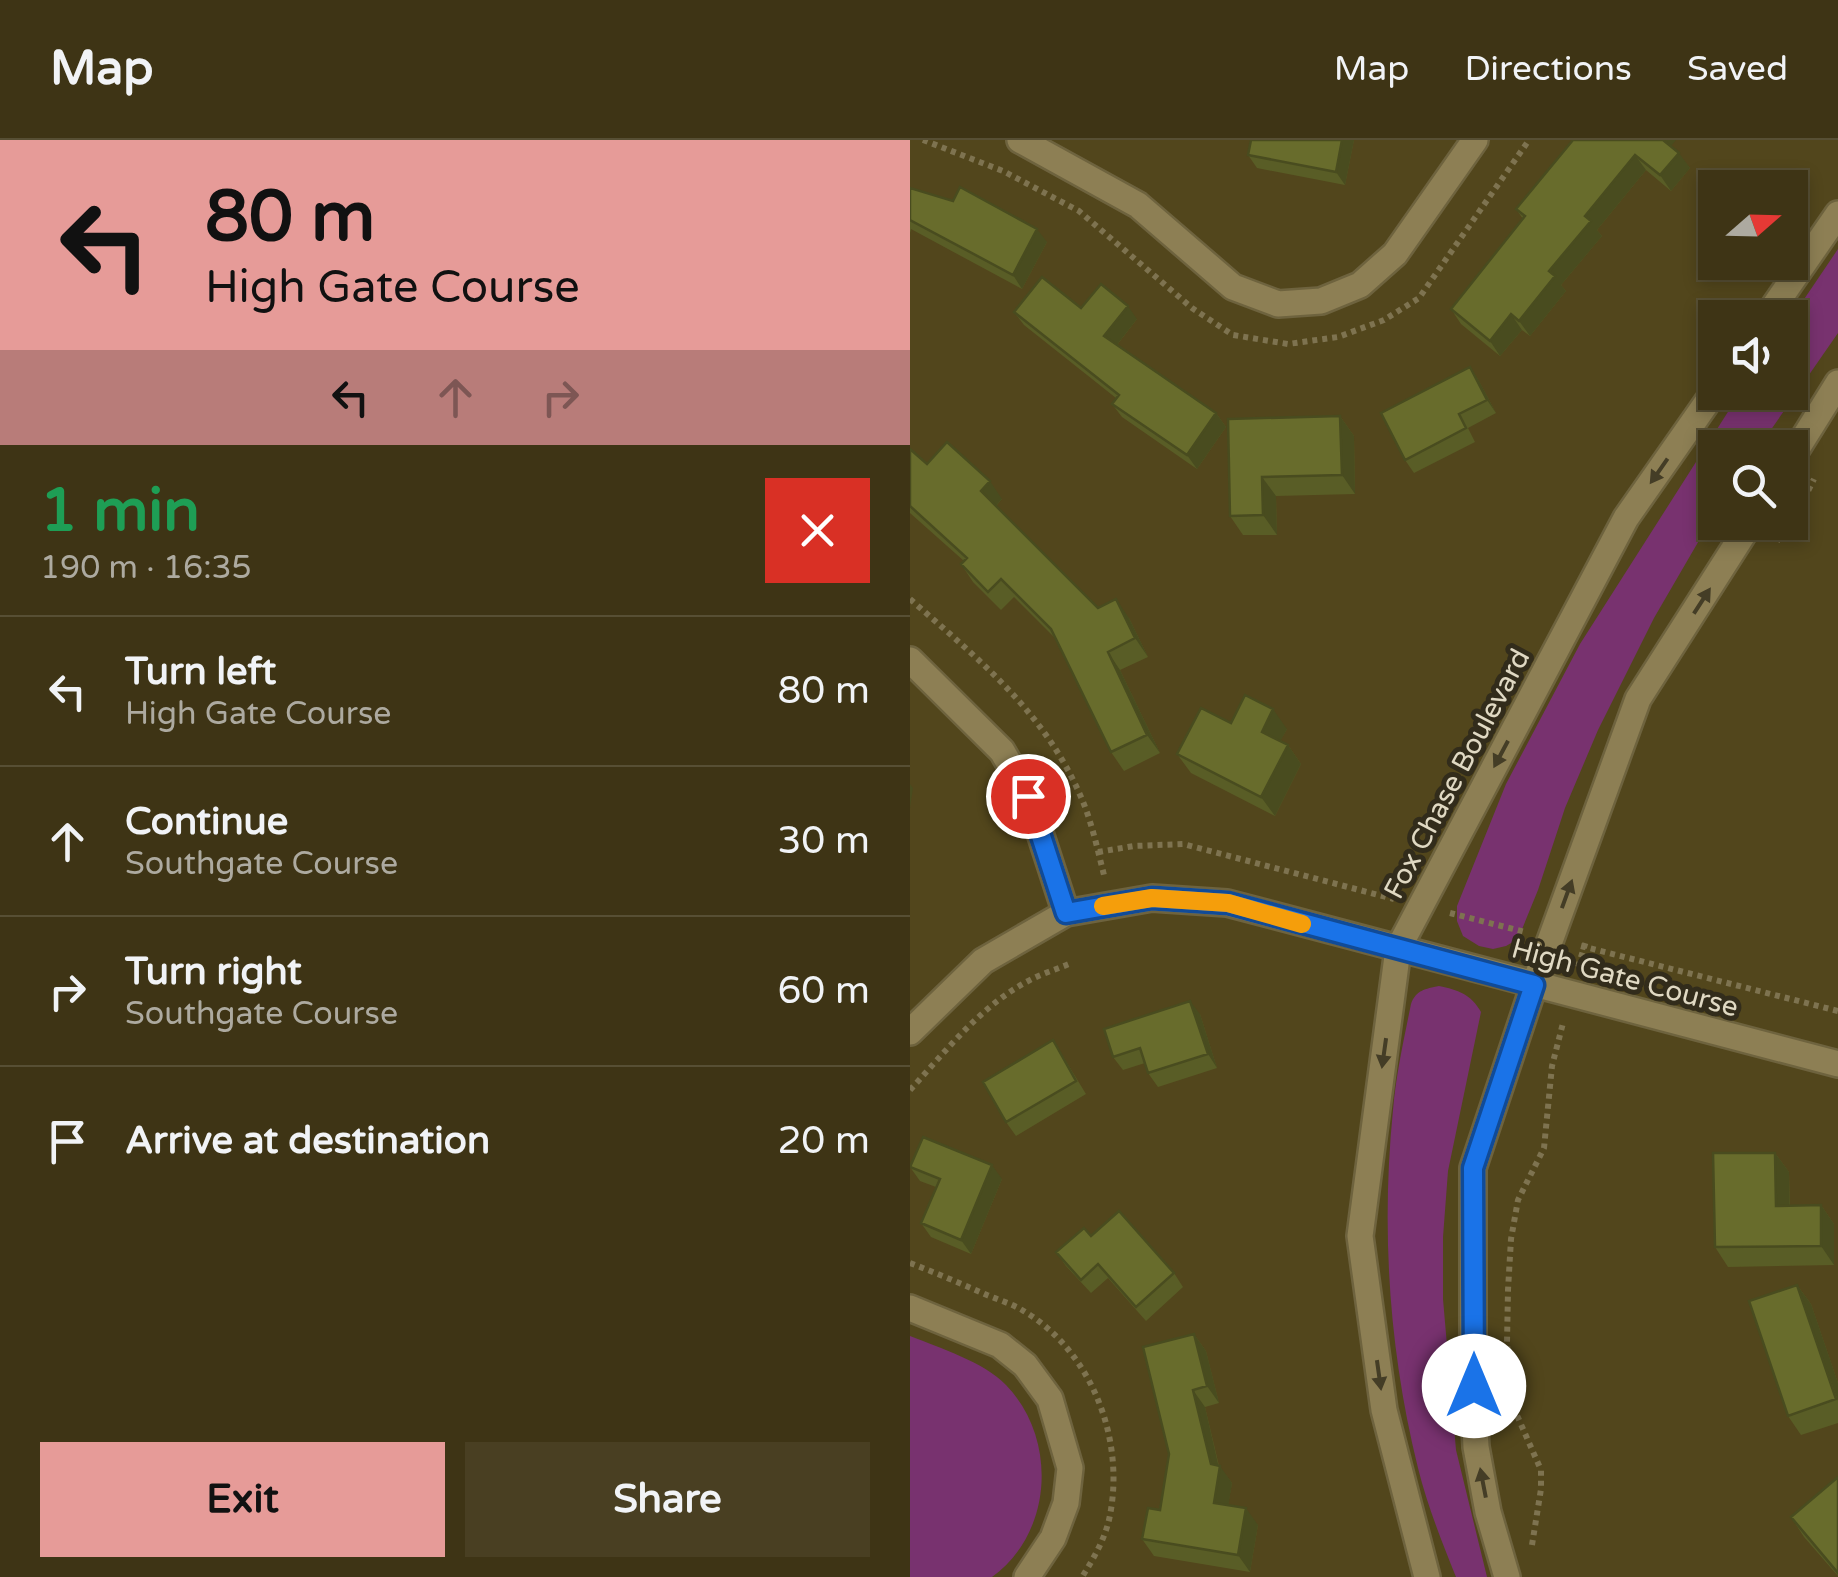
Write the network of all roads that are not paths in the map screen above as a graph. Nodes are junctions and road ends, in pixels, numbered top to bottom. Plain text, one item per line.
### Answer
1 (1020, 140) edge
2 (1475, 140) edge
3 (1838, 214) edge
4 (1778, 300) edge
5 (1838, 383) edge
6 (1701, 410) edge
7 (1808, 431) edge
8 (1740, 540) edge
9 (910, 660) edge
10 (1066, 913) junction
11 (1398, 950) junction
12 (1534, 985) junction
13 (910, 1032) edge
14 (1838, 1064) edge
15 (910, 1308) edge
16 (1027, 1577) edge
17 (1427, 1577) edge
18 (1507, 1577) edge

1 - 2 street
3 - 4 street
5 - 7 street
6 -> 11 street, Fox Chase Boulevard
12 -> 8 street
9 - 10 street
10 - 11 street, High Gate Course
10 - 13 street, High Gate Course
11 - 12 street, High Gate Course
11 -> 17 street, Fox Chase Boulevard
12 - 14 street, High Gate Course
18 -> 12 street
15 - 16 street

